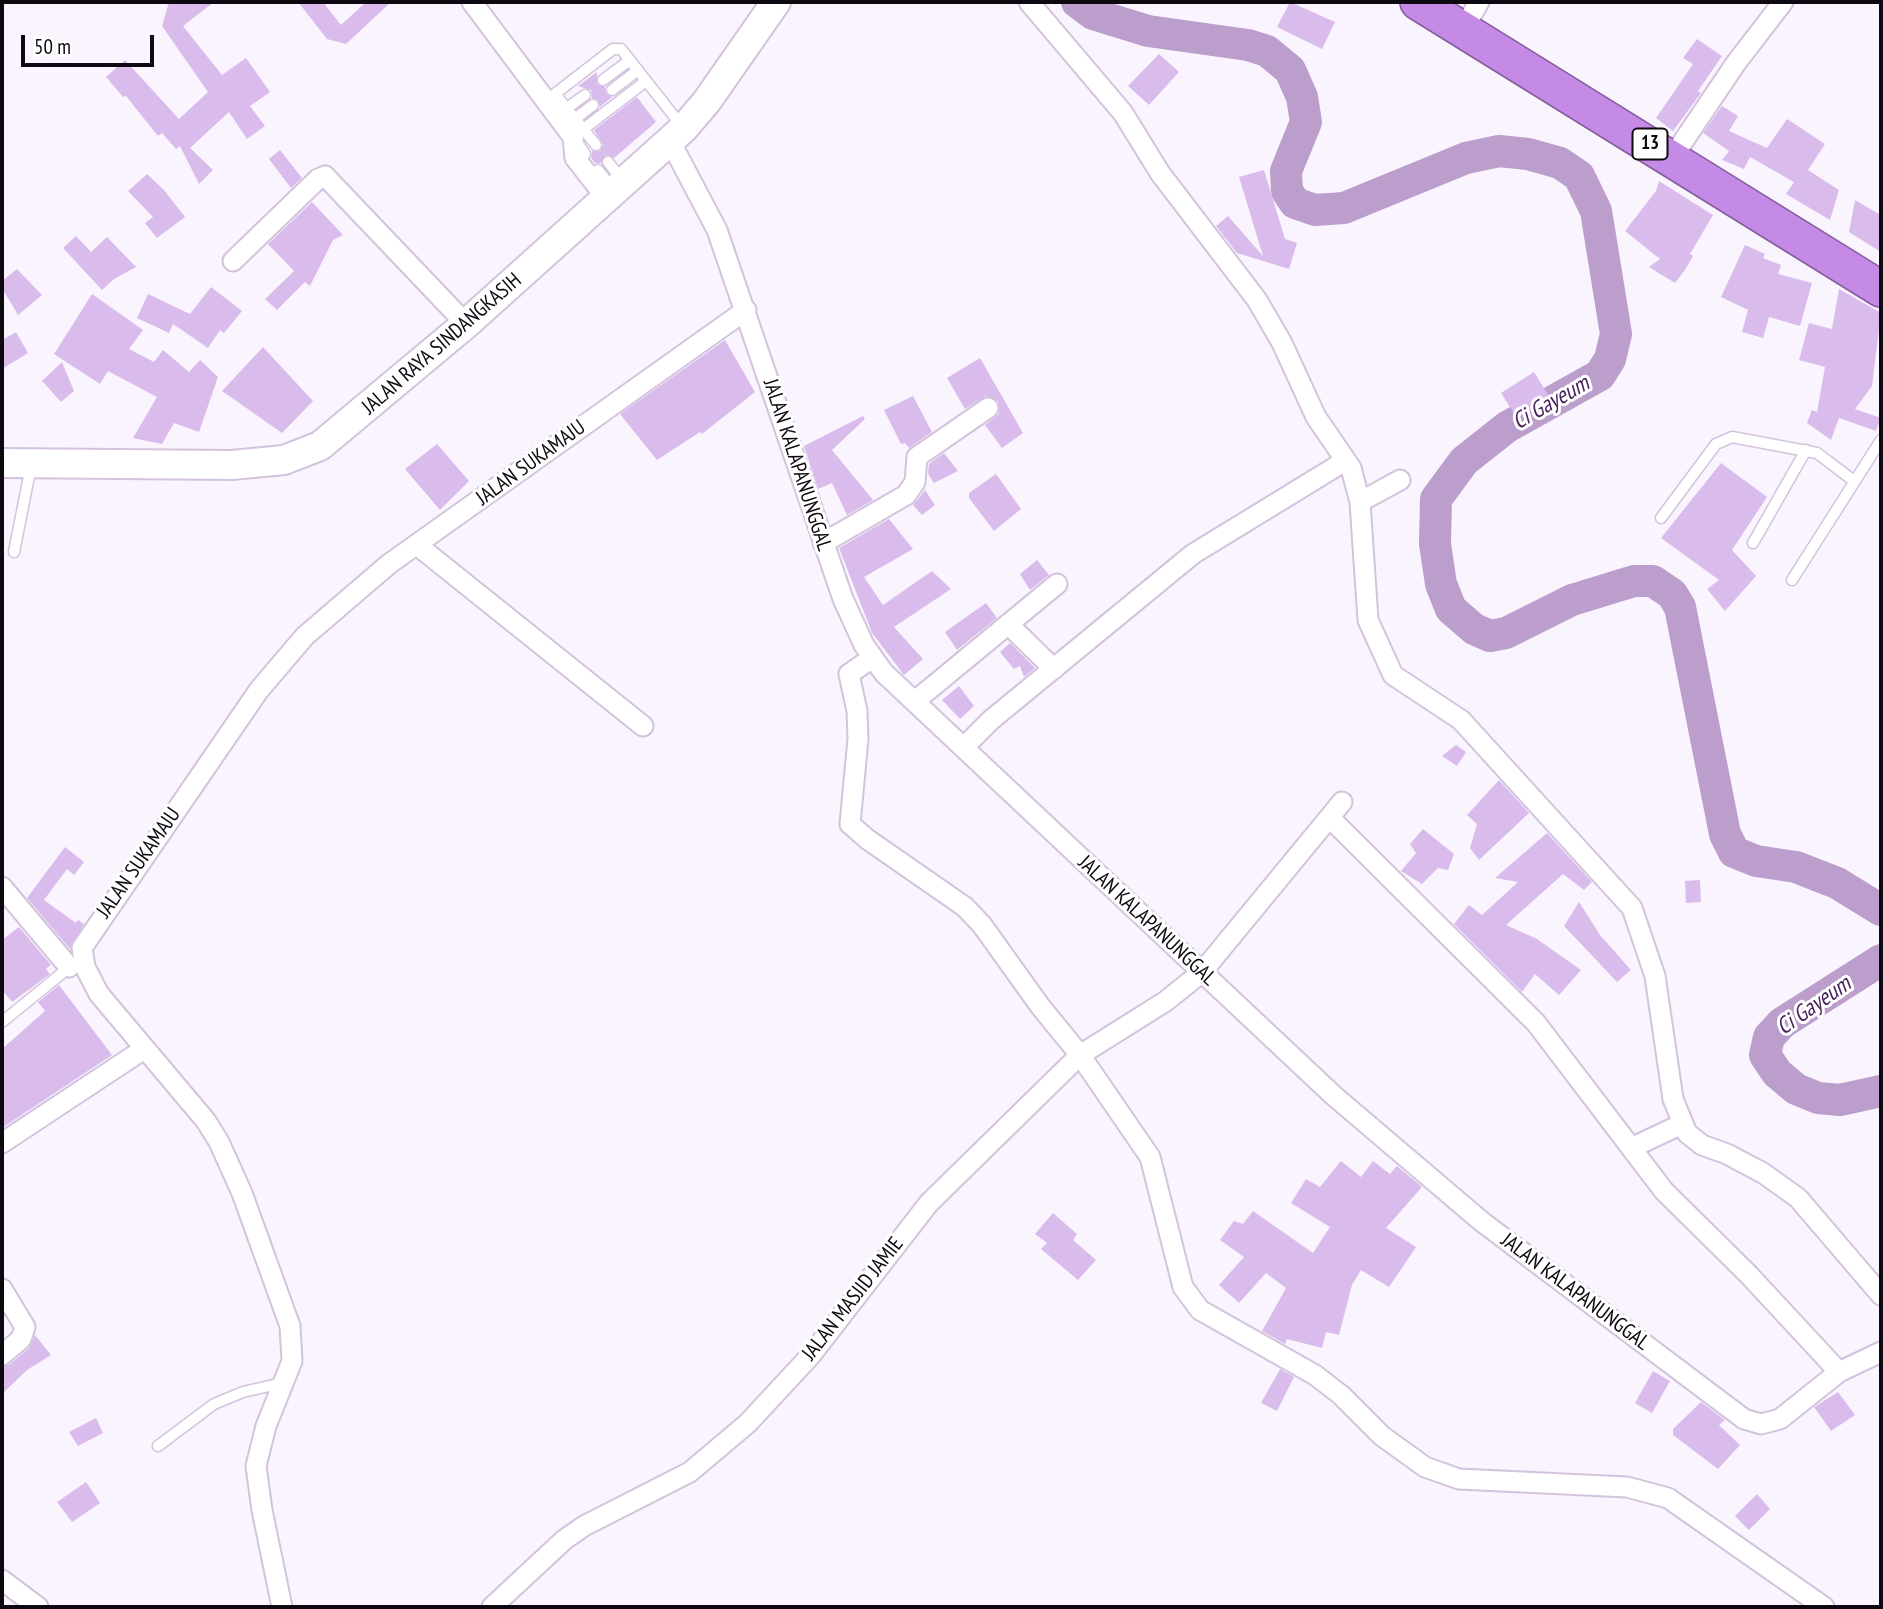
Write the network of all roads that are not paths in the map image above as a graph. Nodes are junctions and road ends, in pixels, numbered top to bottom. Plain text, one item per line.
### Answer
1 (472, 2) edge
2 (776, 2) edge
3 (1029, 2) edge
4 (1418, 2) edge
5 (1783, 2) edge
6 (1471, 15) edge
7 (630, 60) junction
8 (638, 70) junction
9 (603, 80) dead end
10 (646, 81) junction
11 (612, 90) dead end
12 (585, 95) dead end
13 (593, 105) dead end
14 (565, 117) junction
15 (677, 135) junction
16 (596, 145) dead end
17 (1672, 158) junction
18 (598, 170) dead end
19 (614, 184) junction
20 (233, 261) dead end
21 (1881, 289) edge
22 (746, 310) junction
23 (466, 324) junction
24 (988, 408) dead end
25 (1881, 440) edge
26 (1806, 450) junction
27 (1345, 461) junction
28 (32, 462) junction
29 (2, 463) edge
30 (1400, 480) dead end
31 (1854, 481) junction
32 (1360, 502) junction
33 (1661, 518) dead end
34 (823, 543) junction
35 (1753, 544) dead end
36 (417, 545) junction
37 (14, 552) dead end
38 (1793, 580) dead end
39 (1057, 584) dead end
40 (1008, 624) junction
41 (859, 666) junction
42 (1054, 669) junction
43 (915, 701) junction
44 (643, 726) dead end
45 (964, 747) junction
46 (1342, 802) dead end
47 (1330, 818) junction
48 (2, 887) edge
49 (76, 962) junction
50 (1202, 972) junction
51 (2, 1022) edge
52 (144, 1049) junction
53 (1080, 1055) junction
54 (1678, 1126) junction
55 (2, 1143) edge
56 (1631, 1148) junction
57 (2, 1289) edge
58 (1881, 1295) edge
59 (1881, 1352) edge
60 (2, 1355) edge
61 (1839, 1372) junction
62 (286, 1382) junction
63 (158, 1446) dead end
64 (2, 1580) edge
65 (38, 1607) edge
66 (282, 1607) edge
67 (492, 1607) edge
68 (1824, 1607) edge

1 - 14 street
2 - 15 main road, JALAN RAYA SINDANGKASIH
3 - 27 street
4 - 6 highway, 13
5 - 17 street
6 - 17 highway, 13
7 - 8 lane
7 - 9 lane
7 - 14 lane
8 - 10 lane
8 - 11 lane
10 - 14 lane
10 - 15 lane
12 - 14 lane
13 - 14 lane
14 - 16 lane
14 - 19 street
15 - 19 main road, JALAN RAYA SINDANGKASIH
15 - 22 street, JALAN KALAPANUNGGAL
17 - 21 highway, 13
18 - 19 lane
19 - 23 main road, JALAN RAYA SINDANGKASIH
20 - 23 street
22 - 34 street, JALAN KALAPANUNGGAL
22 - 36 street, JALAN SUKAMAJU
23 - 28 main road, JALAN RAYA SINDANGKASIH
24 - 34 street
25 - 31 lane
26 - 31 lane
26 - 33 lane
26 - 35 lane
27 - 32 street
27 - 42 street
28 - 29 main road, JALAN RAYA SINDANGKASIH
28 - 37 lane
30 - 32 street
31 - 38 lane
32 - 54 street
34 - 41 street, JALAN KALAPANUNGGAL
36 - 44 street
36 - 49 street, JALAN SUKAMAJU
39 - 40 street
40 - 42 street
40 - 43 street
41 - 43 street, JALAN KALAPANUNGGAL
41 - 53 street
42 - 45 street
43 - 45 street, JALAN KALAPANUNGGAL
45 - 50 street, JALAN KALAPANUNGGAL
46 - 47 street, JALAN MASJID JAMIE
47 - 50 street, JALAN MASJID JAMIE
47 - 56 street
48 - 49 street
49 - 51 lane
49 - 52 street
50 - 53 street, JALAN MASJID JAMIE
50 - 61 street, JALAN KALAPANUNGGAL
52 - 55 street
52 - 62 street
53 - 67 street, JALAN MASJID JAMIE
53 - 68 street
54 - 56 street
54 - 58 street
56 - 61 street
57 - 60 street
59 - 61 street, JALAN KALAPANUNGGAL
62 - 63 lane
62 - 66 street
64 - 65 street

